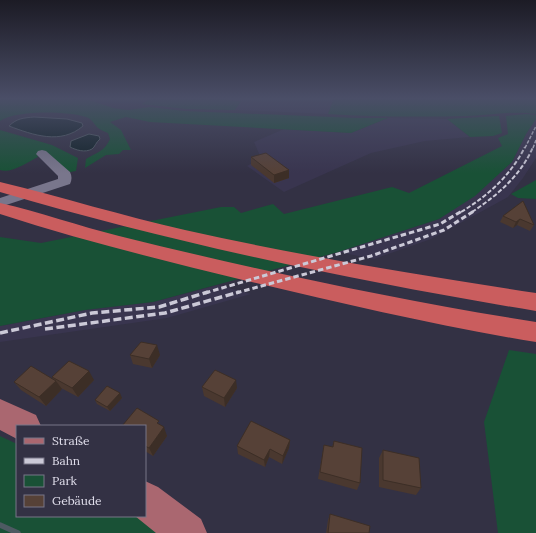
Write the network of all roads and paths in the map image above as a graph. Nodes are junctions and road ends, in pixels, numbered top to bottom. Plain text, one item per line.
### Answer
1 (42, 154) dead end
2 (0, 187) edge
3 (0, 203) edge
4 (0, 208) edge
5 (536, 302) edge
6 (536, 332) edge
7 (0, 414) edge
8 (23, 425) edge
9 (146, 501) edge
10 (187, 533) edge

1 - 3 lane
2 - 5 highway
4 - 6 highway
7 - 8 main road
9 - 10 main road

